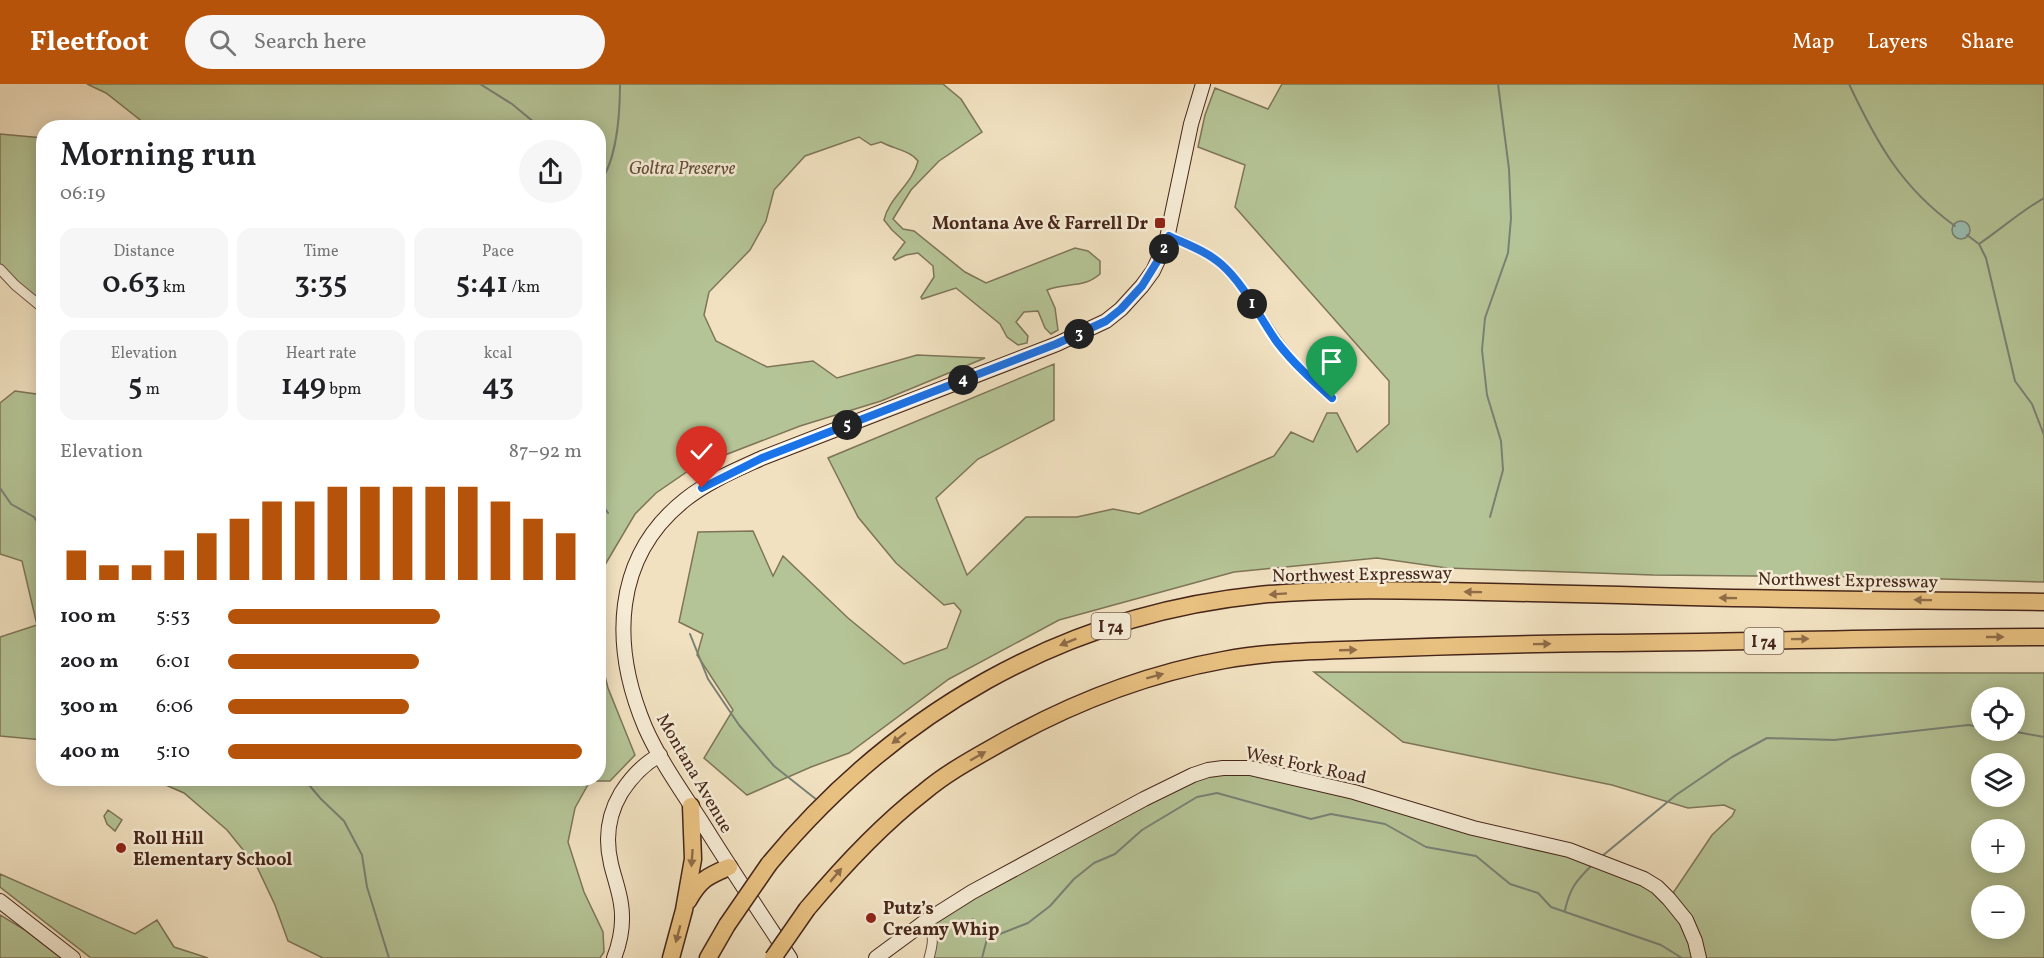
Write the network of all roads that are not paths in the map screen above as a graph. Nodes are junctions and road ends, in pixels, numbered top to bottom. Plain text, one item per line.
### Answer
1 (1203, 84) edge
2 (1169, 236) junction
3 (0, 269) edge
4 (36, 302) edge
5 (1332, 398) dead end
6 (2044, 602) edge
7 (2044, 638) edge
8 (660, 754) junction
9 (691, 806) junction
10 (729, 867) junction
11 (0, 902) edge
12 (684, 910) junction
13 (926, 921) junction
14 (1699, 954) edge
15 (73, 958) edge
16 (614, 958) edge
17 (671, 958) edge
18 (708, 958) edge
19 (773, 958) edge
20 (790, 958) edge
21 (876, 958) edge
22 (929, 958) edge

1 - 2 street, Montana Avenue
2 - 5 street
2 - 8 street, Montana Avenue
3 - 4 street
6 -> 18 highway, Northwest Expressway / I 74, bridge
19 -> 7 highway, I 74, bridge
8 - 9 street, Montana Avenue
8 - 16 street
9 - 10 street, Montana Avenue
9 -> 12 highway
10 - 12 highway
10 - 20 street, Montana Avenue
11 - 15 street
12 -> 17 highway
13 - 14 street, West Fork Road
13 - 21 street, West Fork Road
13 - 22 street

